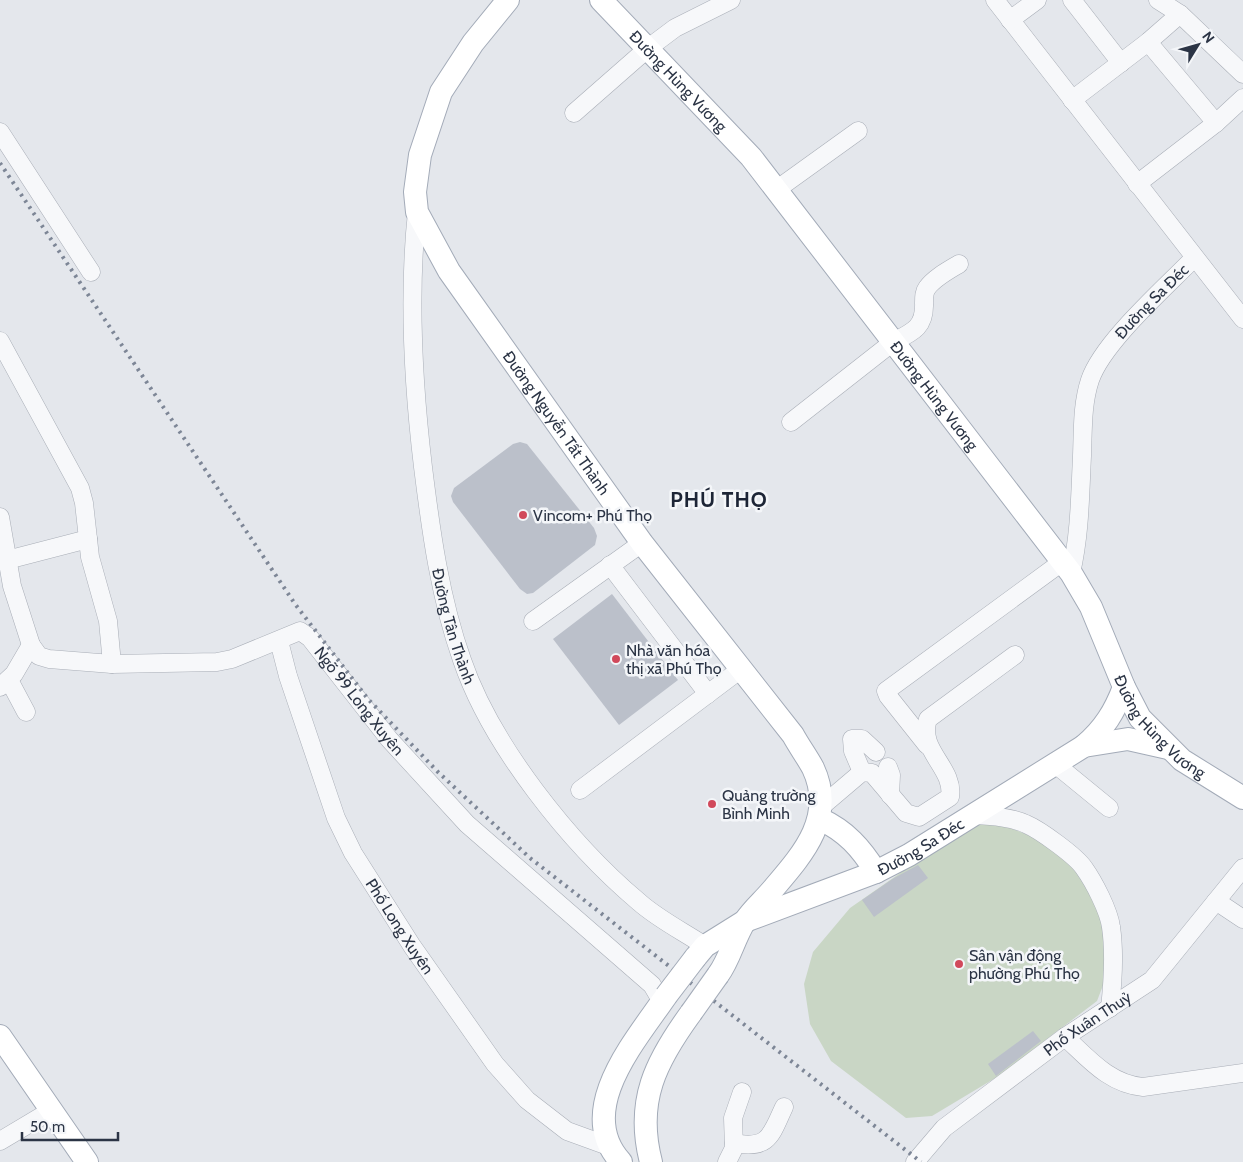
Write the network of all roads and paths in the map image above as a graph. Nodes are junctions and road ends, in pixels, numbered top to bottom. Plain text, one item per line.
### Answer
1 (508, 0) edge
2 (601, 0) edge
3 (731, 0) edge
4 (995, 0) edge
5 (1037, 0) edge
6 (1072, 0) edge
7 (1158, 0) edge
8 (1180, 14) junction
9 (1010, 20) junction
10 (1148, 42) junction
11 (647, 49) junction
12 (1121, 63) junction
13 (1243, 74) edge
14 (1243, 98) edge
15 (1072, 100) junction
16 (574, 113) dead end
17 (1228, 115) edge
18 (858, 131) dead end
19 (0, 132) edge
20 (1137, 184) junction
21 (776, 190) junction
22 (417, 212) junction
23 (1194, 258) junction
24 (959, 264) dead end
25 (91, 272) dead end
26 (1243, 319) edge
27 (0, 341) edge
28 (893, 342) junction
29 (791, 422) dead end
30 (0, 517) edge
31 (88, 539) junction
32 (642, 542) junction
33 (7, 560) junction
34 (610, 564) junction
35 (1066, 568) junction
36 (532, 621) dead end
37 (279, 641) junction
38 (31, 645) junction
39 (1015, 655) dead end
40 (112, 664) junction
41 (741, 670) junction
42 (5, 684) edge
43 (1124, 687) junction
44 (708, 694) junction
45 (26, 712) dead end
46 (1084, 746) junction
47 (929, 748) junction
48 (1169, 748) junction
49 (876, 752) dead end
50 (1054, 763) junction
51 (888, 767) dead end
52 (862, 772) junction
53 (580, 790) dead end
54 (890, 794) junction
55 (1243, 798) edge
56 (1109, 808) dead end
57 (821, 812) junction
58 (974, 815) junction
59 (1243, 868) edge
60 (876, 872) junction
61 (1216, 901) junction
62 (1243, 919) edge
63 (745, 921) junction
64 (700, 952) junction
65 (664, 999) junction
66 (1110, 1008) junction
67 (0, 1036) edge
68 (1065, 1037) junction
69 (1243, 1073) edge
70 (742, 1092) dead end
71 (784, 1107) dead end
72 (52, 1110) junction
73 (0, 1141) edge
74 (734, 1143) junction
75 (616, 1154) edge
76 (87, 1162) edge
77 (651, 1162) edge
78 (728, 1162) edge
79 (915, 1162) edge

1 - 22 main road, Đường Nguyễn Tất Thành
2 - 11 main road, Đường Hùng Vương
3 - 11 street
4 - 9 street, Đường Sa Đéc
5 - 9 street
6 - 12 street
7 - 8 street
8 - 10 street
8 - 13 street
9 - 15 street, Đường Sa Đéc
10 - 12 street
10 - 17 street
11 - 16 street
11 - 21 main road, Đường Hùng Vương
12 - 15 street
14 - 17 street
15 - 20 street, Đường Sa Đéc
17 - 20 street
18 - 21 street
19 - 25 street
20 - 23 street, Đường Sa Đéc
21 - 28 main road, Đường Hùng Vương
22 - 32 main road, Đường Nguyễn Tất Thành
22 - 64 street, Đường Tân Thành
23 - 26 street
23 - 35 street, Đường Sa Đéc
24 - 28 street
27 - 31 street
28 - 29 street
28 - 35 main road, Đường Hùng Vương
30 - 33 street
31 - 33 street
31 - 40 street
32 - 34 street
32 - 41 main road, Đường Nguyễn Tất Thành
33 - 38 street
34 - 36 street
34 - 44 street
35 - 43 main road, Đường Hùng Vương
35 - 47 street
37 - 40 street, Ngõ 99 Long Xuyên
37 - 65 street, Ngõ 99 Long Xuyên
37 - 75 street, Phố Long Xuyên
38 - 40 street, Ngõ 99 Long Xuyên
38 - 42 street
39 - 47 street
41 - 44 street
41 - 57 main road, Đường Nguyễn Tất Thành
42 - 45 street
43 - 46 main road, Đường Sa Đéc
43 - 48 main road, Đường Hùng Vương
44 - 53 street
46 - 48 main road, Đường Sa Đéc
46 - 50 main road, Đường Sa Đéc
47 - 54 street
48 - 55 main road, Đường Hùng Vương
49 - 52 street
50 - 56 street
50 - 58 main road, Đường Sa Đéc
51 - 54 street
52 - 54 street
52 - 57 street
57 - 60 main road
57 - 63 main road
58 - 60 main road, Đường Sa Đéc
58 - 66 street
59 - 61 street, Phố Xuân Thuỷ
60 - 63 main road, Đường Sa Đéc
61 - 62 street
61 - 66 street, Phố Xuân Thuỷ
63 - 64 main road
63 - 77 main road, bridge
64 - 65 main road, bridge
65 - 75 main road
66 - 68 street, Phố Xuân Thuỷ
67 - 72 main road
68 - 69 street
68 - 79 street, Phố Xuân Thuỷ
70 - 74 street
71 - 74 street
72 - 73 street
72 - 76 main road
74 - 78 street

